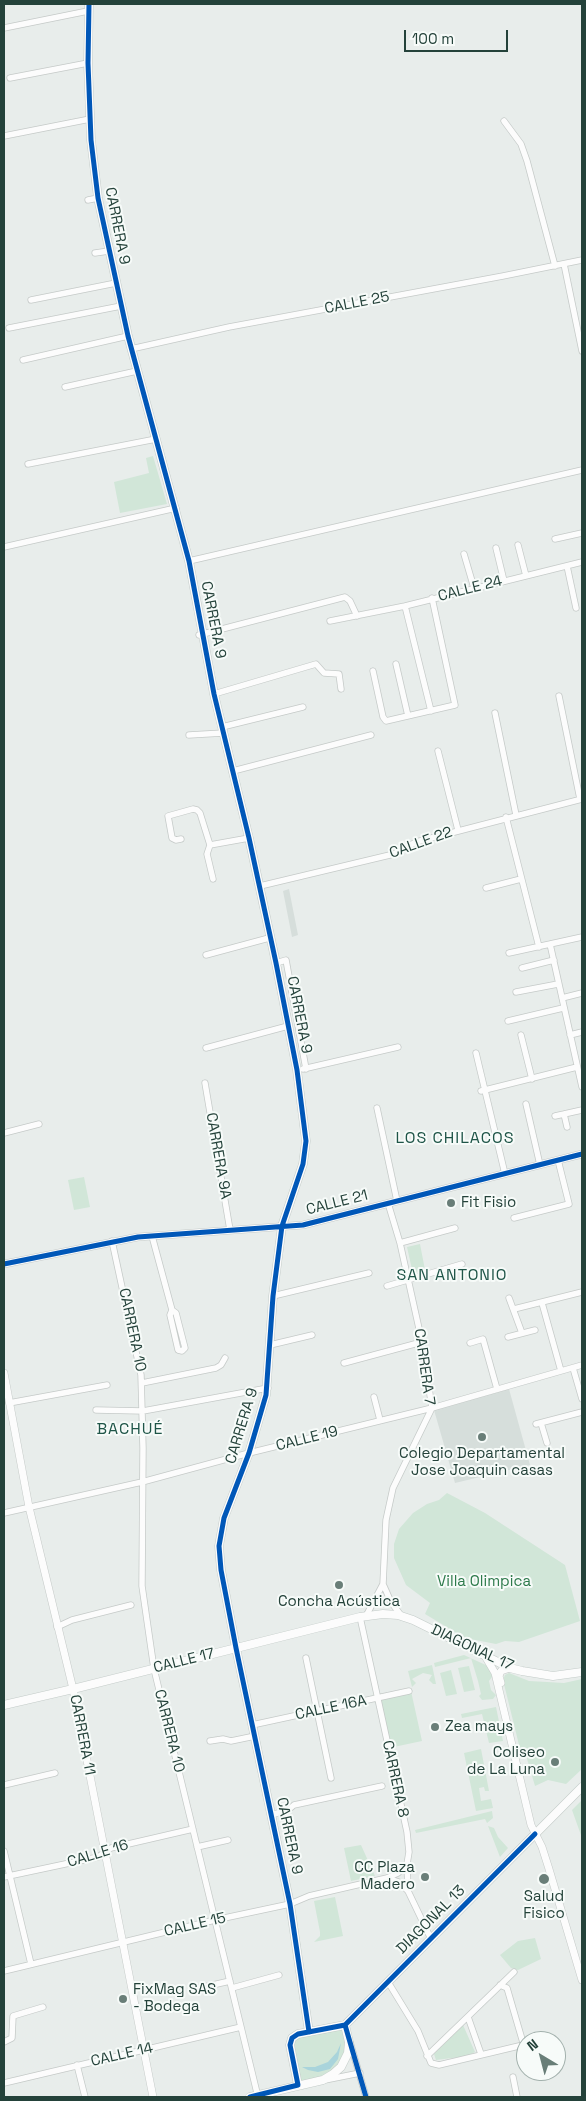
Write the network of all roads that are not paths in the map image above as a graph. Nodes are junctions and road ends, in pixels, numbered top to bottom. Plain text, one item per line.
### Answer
1 (88, 7) edge
2 (4, 28) edge
3 (88, 63) junction
4 (10, 78) dead end
5 (90, 119) junction
6 (504, 121) dead end
7 (4, 136) edge
8 (98, 198) junction
9 (88, 200) dead end
10 (109, 251) junction
11 (95, 253) dead end
12 (582, 260) edge
13 (564, 264) junction
14 (555, 266) junction
15 (116, 283) junction
16 (31, 300) dead end
17 (121, 306) junction
18 (8, 328) dead end
19 (128, 336) junction
20 (131, 349) junction
21 (582, 351) edge
22 (23, 360) dead end
23 (137, 371) junction
24 (65, 388) dead end
25 (156, 439) junction
26 (28, 464) dead end
27 (582, 470) edge
28 (176, 508) junction
29 (582, 533) edge
30 (555, 539) dead end
31 (518, 545) dead end
32 (4, 546) edge
33 (496, 548) dead end
34 (464, 554) dead end
35 (189, 561) junction
36 (582, 562) edge
37 (567, 566) junction
38 (526, 576) junction
39 (504, 581) junction
40 (474, 588) junction
41 (432, 598) junction
42 (405, 606) junction
43 (576, 608) dead end
44 (357, 616) junction
45 (330, 621) dead end
46 (200, 635) junction
47 (396, 664) dead end
48 (372, 671) dead end
49 (341, 689) dead end
50 (214, 694) junction
51 (559, 696) dead end
52 (303, 707) dead end
53 (430, 712) junction
54 (495, 713) dead end
55 (408, 716) junction
56 (223, 730) junction
57 (189, 735) dead end
58 (372, 735) dead end
59 (438, 751) dead end
60 (233, 771) junction
61 (581, 799) edge
62 (516, 815) junction
63 (506, 817) junction
64 (458, 830) junction
65 (249, 838) junction
66 (181, 839) dead end
67 (210, 845) junction
68 (213, 879) dead end
69 (521, 879) junction
70 (260, 886) junction
71 (486, 888) dead end
72 (582, 937) edge
73 (269, 938) junction
74 (550, 944) junction
75 (539, 947) junction
76 (509, 953) dead end
77 (206, 955) dead end
78 (554, 960) junction
79 (276, 963) junction
80 (522, 968) dead end
81 (558, 984) junction
82 (516, 992) dead end
83 (582, 993) edge
84 (562, 998) junction
85 (563, 1008) junction
86 (508, 1021) dead end
87 (288, 1026) junction
88 (582, 1032) edge
89 (570, 1034) junction
90 (521, 1035) dead end
91 (398, 1047) dead end
92 (206, 1048) dead end
93 (476, 1053) dead end
94 (577, 1067) junction
95 (306, 1069) junction
96 (297, 1070) junction
97 (532, 1079) junction
98 (205, 1083) dead end
99 (582, 1084) edge
100 (483, 1090) junction
101 (526, 1104) dead end
102 (377, 1108) dead end
103 (582, 1110) edge
104 (564, 1114) junction
105 (555, 1116) dead end
106 (39, 1124) dead end
107 (567, 1127) dead end
108 (4, 1133) edge
109 (582, 1154) edge
110 (558, 1160) junction
111 (540, 1165) junction
112 (505, 1174) junction
113 (397, 1201) junction
114 (388, 1203) junction
115 (514, 1218) dead end
116 (282, 1226) junction
117 (454, 1228) dead end
118 (230, 1230) junction
119 (152, 1236) junction
120 (112, 1241) junction
121 (400, 1243) junction
122 (4, 1264) edge
123 (462, 1264) dead end
124 (369, 1273) dead end
125 (408, 1279) junction
126 (387, 1286) dead end
127 (582, 1292) edge
128 (273, 1296) junction
129 (508, 1298) dead end
130 (542, 1303) junction
131 (514, 1309) junction
132 (172, 1310) junction
133 (535, 1330) dead end
134 (522, 1333) junction
135 (312, 1335) dead end
136 (508, 1337) dead end
137 (422, 1342) junction
138 (470, 1343) dead end
139 (270, 1345) junction
140 (225, 1358) dead end
141 (344, 1363) dead end
142 (582, 1365) edge
143 (573, 1368) junction
144 (561, 1371) junction
145 (4, 1373) edge
146 (142, 1383) junction
147 (107, 1385) dead end
148 (268, 1388) junction
149 (497, 1389) junction
150 (374, 1397) dead end
151 (582, 1399) edge
152 (9, 1404) junction
153 (432, 1408) junction
154 (96, 1410) dead end
155 (143, 1411) junction
156 (582, 1412) edge
157 (380, 1420) junction
158 (547, 1443) dead end
159 (249, 1453) junction
160 (142, 1482) junction
161 (29, 1507) junction
162 (4, 1513) edge
163 (383, 1584) junction
164 (130, 1605) dead end
165 (397, 1614) junction
166 (363, 1616) junction
167 (57, 1627) junction
168 (236, 1648) junction
169 (486, 1656) junction
170 (306, 1658) dead end
171 (510, 1668) junction
172 (154, 1669) junction
173 (582, 1672) edge
174 (73, 1689) junction
175 (409, 1691) dead end
176 (378, 1698) junction
177 (4, 1705) edge
178 (317, 1711) junction
179 (252, 1725) junction
180 (255, 1736) junction
181 (210, 1741) dead end
182 (55, 1773) dead end
183 (331, 1778) dead end
184 (4, 1785) edge
185 (382, 1786) dead end
186 (582, 1787) edge
187 (271, 1815) junction
188 (545, 1824) junction
189 (193, 1830) junction
190 (535, 1834) junction
191 (228, 1840) dead end
192 (197, 1847) junction
193 (4, 1851) edge
194 (105, 1853) junction
195 (406, 1864) junction
196 (7, 1876) edge
197 (387, 1878) junction
198 (408, 1891) junction
199 (290, 1904) junction
200 (215, 1920) junction
201 (431, 1939) junction
202 (122, 1942) junction
203 (32, 1964) junction
204 (4, 1971) edge
205 (514, 1972) dead end
206 (279, 1975) dead end
207 (582, 1980) edge
208 (230, 1981) junction
209 (388, 1982) junction
210 (500, 1985) junction
211 (232, 1988) junction
212 (195, 1989) dead end
213 (43, 2007) dead end
214 (468, 2017) junction
215 (345, 2025) junction
216 (241, 2027) junction
217 (519, 2031) edge
218 (309, 2032) junction
219 (348, 2037) junction
220 (4, 2042) edge
221 (516, 2046) edge
222 (144, 2050) junction
223 (481, 2054) junction
224 (427, 2056) junction
225 (77, 2065) junction
226 (360, 2073) junction
227 (513, 2077) dead end
228 (322, 2080) junction
229 (4, 2083) edge
230 (298, 2085) junction
231 (85, 2097) edge
232 (153, 2097) edge
233 (255, 2097) edge
234 (366, 2097) edge
235 (518, 2097) edge

1 - 2 street
1 - 3 main road, CARRERA 9
3 - 4 street
3 - 5 main road, CARRERA 9
5 - 7 street
5 - 8 main road, CARRERA 9
6 - 14 street
8 - 9 street
8 - 10 main road, CARRERA 9
10 - 11 street
10 - 15 main road, CARRERA 9
12 - 13 street, CALLE 25
13 - 14 street, CALLE 25
13 - 21 street
14 - 20 street, CALLE 25
15 - 16 street
15 - 17 main road, CARRERA 9
17 - 18 street
17 - 19 main road, CARRERA 9
19 - 20 main road, CARRERA 9
19 - 22 street
20 - 23 main road, CARRERA 9
23 - 24 street
23 - 25 main road, CARRERA 9
25 - 26 street
25 - 28 main road, CARRERA 9
27 - 35 street
28 - 32 street
28 - 35 main road, CARRERA 9
29 - 30 street
31 - 38 street
33 - 39 street
34 - 40 street
35 - 46 main road, CARRERA 9
36 - 37 street, CALLE 24
37 - 38 street, CALLE 24
37 - 43 street
38 - 39 street, CALLE 24
39 - 40 street, CALLE 24
40 - 41 street, CALLE 24
41 - 42 street, CALLE 24
41 - 53 street
42 - 44 street, CALLE 24
42 - 53 street
44 - 45 street, CALLE 24
44 - 46 street
46 - 50 main road, CARRERA 9
47 - 55 street
48 - 55 street
49 - 50 street
50 - 56 main road, CARRERA 9
51 - 61 street
52 - 56 street
53 - 55 street
54 - 62 street
56 - 57 street
56 - 60 main road, CARRERA 9
58 - 60 street
59 - 64 street
60 - 65 main road, CARRERA 9
61 - 62 street, CALLE 22
62 - 63 street, CALLE 22
63 - 64 street, CALLE 22
63 - 69 street
64 - 70 street, CALLE 22
65 - 67 street
65 - 70 main road, CARRERA 9
66 - 67 street
67 - 68 street
69 - 71 street
69 - 75 street
70 - 73 main road, CARRERA 9
72 - 74 street
73 - 77 street
73 - 79 main road, CARRERA 9
74 - 75 street
74 - 78 street
75 - 76 street
78 - 80 street
78 - 81 street
79 - 87 main road, CARRERA 9
79 - 95 street
81 - 82 street
81 - 84 street
83 - 84 street
84 - 85 street
85 - 86 street
85 - 89 street
87 - 92 street
87 - 96 main road, CARRERA 9
88 - 89 street
89 - 94 street
90 - 97 street
91 - 95 street
93 - 100 street
94 - 97 street
94 - 99 street
95 - 96 street
96 - 116 main road, CARRERA 9
97 - 100 street
98 - 118 street, CARRERA 9A
100 - 112 street
101 - 111 street
102 - 113 street
103 - 104 street
104 - 105 street
104 - 107 street
106 - 108 street
109 - 110 street, CALLE 21
110 - 111 street, CALLE 21
110 - 115 street
111 - 112 street, CALLE 21
112 - 113 street, CALLE 21
113 - 114 street, CALLE 21
114 - 116 street, CALLE 21
114 - 121 street, CARRERA 7
116 - 118 street, CALLE 21
116 - 128 main road, CARRERA 9
117 - 121 street
118 - 119 street, CALLE 21
119 - 120 street, CALLE 21
119 - 132 street
120 - 122 street, CALLE 21
120 - 146 street, CARRERA 10
121 - 125 street, CARRERA 7
123 - 125 street
124 - 128 street
125 - 126 street
125 - 137 street, CARRERA 7
127 - 130 street
128 - 139 main road, CARRERA 9
129 - 131 street
130 - 131 street
130 - 144 street
131 - 134 street
132 - 132 street
133 - 134 street
134 - 136 street
135 - 139 street
137 - 141 street
137 - 153 street, CARRERA 7
138 - 149 street
139 - 148 main road, CARRERA 9
140 - 146 street
142 - 143 street, CALLE 19
143 - 144 street, CALLE 19
143 - 151 street
144 - 149 street, CALLE 19
145 - 152 street, CARRERA 11
146 - 155 street, CARRERA 10
147 - 152 street
148 - 155 street
148 - 159 main road, CARRERA 9
149 - 153 street, CALLE 19
150 - 157 street
152 - 161 street, CARRERA 11
153 - 157 street, CALLE 19
153 - 163 street, CARRERA 7
154 - 155 street
155 - 160 street, CARRERA 10
156 - 158 street
157 - 159 street, CALLE 19
159 - 160 street, CALLE 19
159 - 168 main road, CARRERA 9
160 - 161 street, CALLE 19
160 - 172 street, CARRERA 10
161 - 162 street, CALLE 19
161 - 167 street, CARRERA 11
163 - 165 street, CARRERA 7
163 - 166 street, CARRERA 7
164 - 167 street
165 - 166 main road, CALLE 17
165 - 169 main road, DIAGONAL 17
166 - 168 main road, CALLE 17
166 - 176 street, CARRERA 8
167 - 174 street, CARRERA 11
168 - 172 main road, CALLE 17
168 - 179 main road, CARRERA 9
169 - 171 main road, DIAGONAL 17
169 - 190 street
170 - 178 street
171 - 173 main road, DIAGONAL 17
171 - 188 street
172 - 174 main road, CALLE 17
172 - 189 street, CARRERA 10
174 - 177 main road, CALLE 17
174 - 194 street, CARRERA 11
175 - 176 street, CALLE 16A
176 - 178 street, CALLE 16A
176 - 195 street, CARRERA 8
178 - 179 street, CALLE 16A
178 - 183 street
179 - 180 main road, CARRERA 9
180 - 181 street
180 - 187 main road, CARRERA 9
182 - 184 street
185 - 187 street
186 - 188 main road, DIAGONAL 13
187 - 199 main road, CARRERA 9
188 - 190 main road, DIAGONAL 13
189 - 192 street, CARRERA 10
189 - 194 street, CALLE 16
190 - 201 main road, DIAGONAL 13
190 - 207 street
191 - 192 street
192 - 200 street, CARRERA 10
193 - 196 street
194 - 196 street, CALLE 16
194 - 202 street, CARRERA 11
195 - 197 street, CALLE 15
195 - 198 street, CARRERA 8
196 - 203 street
197 - 198 street
197 - 199 street, CALLE 15
198 - 201 street, CARRERA 8
199 - 200 street, CALLE 15
199 - 218 main road, CARRERA 9
200 - 202 street, CALLE 15
200 - 208 street, CARRERA 10
201 - 209 main road, DIAGONAL 13
202 - 203 street, CALLE 15
202 - 222 street, CARRERA 11
203 - 204 street, CALLE 15
205 - 210 street
206 - 211 street
208 - 211 street, CARRERA 10
208 - 212 street
209 - 215 main road, DIAGONAL 13
209 - 224 street
210 - 214 street
210 - 217 street
211 - 216 street, CARRERA 10
213 - 220 street
214 - 223 street
214 - 224 street
215 - 218 main road
215 - 219 main road
216 - 222 street, CALLE 14
216 - 233 street, CARRERA 10
218 - 230 main road
219 - 226 street
219 - 228 main road
221 - 223 street
222 - 225 street, CALLE 14
222 - 232 street, CARRERA 11
223 - 224 street
225 - 229 street, CALLE 14
225 - 231 street
226 - 228 street
226 - 234 street
227 - 235 street
228 - 230 main road
230 - 233 main road

